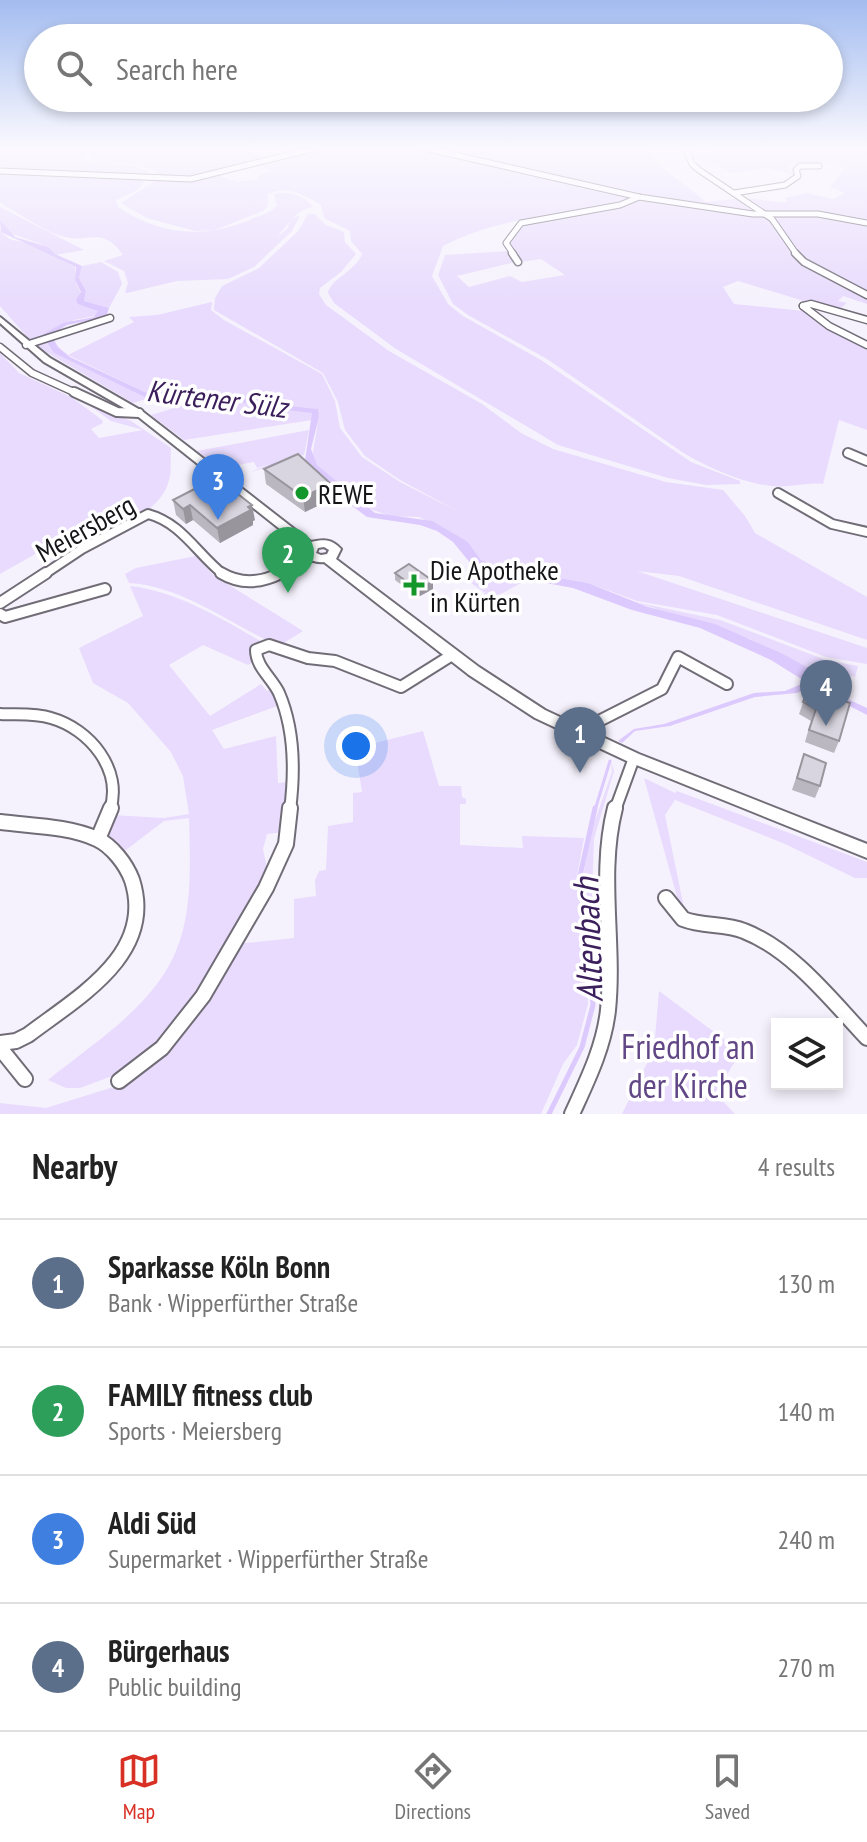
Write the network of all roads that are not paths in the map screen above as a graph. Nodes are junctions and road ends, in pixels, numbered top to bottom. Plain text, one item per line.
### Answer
1 (634, 199) edge
2 (654, 199) edge
3 (743, 199) edge
4 (766, 214) junction
5 (867, 223) edge
6 (518, 262) dead end
7 (867, 295) edge
8 (110, 318) dead end
9 (0, 319) edge
10 (867, 320) edge
11 (26, 345) junction
12 (867, 345) edge
13 (0, 347) edge
14 (139, 413) junction
15 (848, 453) dead end
16 (867, 461) edge
17 (778, 493) dead end
18 (867, 532) edge
19 (310, 552) junction
20 (105, 589) dead end
21 (0, 603) edge
22 (0, 614) edge
23 (452, 655) junction
24 (727, 684) dead end
25 (0, 714) edge
26 (584, 736) junction
27 (634, 758) junction
28 (0, 822) edge
29 (98, 839) junction
30 (867, 851) edge
31 (666, 898) dead end
32 (867, 1038) edge
33 (0, 1046) edge
34 (25, 1079) dead end
35 (119, 1081) dead end
36 (572, 1114) edge

1 - 6 street
2 - 4 street
3 - 4 street
4 - 5 street
4 - 7 street
8 - 11 street
9 - 11 main road
10 - 12 street
11 - 14 main road
13 - 14 street
14 - 19 main road
15 - 16 street
17 - 18 street
19 - 21 street, Meiersberg
19 - 23 main road
20 - 22 street, Meiersberg
23 - 26 main road
23 - 35 street
24 - 26 street
25 - 29 street
26 - 27 main road
27 - 30 main road
27 - 36 street
28 - 29 street
29 - 33 street
31 - 32 street
33 - 34 street

